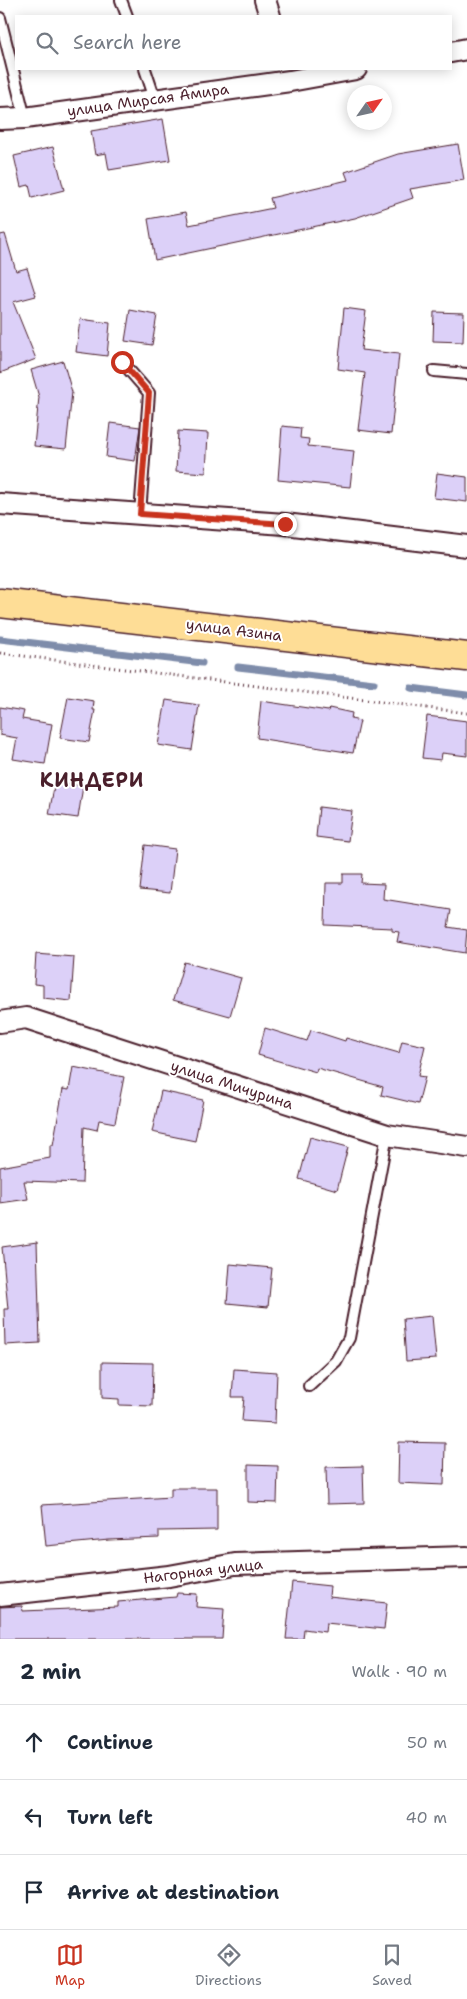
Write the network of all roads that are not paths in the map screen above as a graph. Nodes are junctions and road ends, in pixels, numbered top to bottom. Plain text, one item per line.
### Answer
1 (122, 0) edge
2 (265, 0) edge
3 (127, 15) edge
4 (270, 15) edge
5 (0, 18) edge
6 (467, 49) edge
7 (452, 52) edge
8 (145, 70) edge
9 (345, 70) edge
10 (288, 75) edge
11 (155, 99) junction
12 (25, 118) junction
13 (0, 119) edge
14 (122, 362) dead end
15 (434, 371) dead end
16 (467, 374) edge
17 (0, 504) edge
18 (140, 514) junction
19 (467, 546) edge
20 (0, 603) edge
21 (467, 657) edge
22 (0, 1022) edge
23 (387, 1136) junction
24 (467, 1147) edge
25 (309, 1386) dead end
26 (467, 1557) edge
27 (0, 1595) edge

1 - 3 lane
2 - 4 street
5 - 12 lane
6 - 7 street
8 - 11 lane
9 - 10 street, улица Мирсая Амира
10 - 11 street, улица Мирсая Амира
11 - 12 street, улица Мирсая Амира
12 - 13 street, улица Мирсая Амира
14 - 18 lane
15 - 16 lane
17 - 18 street
18 - 19 street
20 - 21 main road, улица Азина
22 - 23 street, улица Мичурина
23 - 24 street, улица Мичурина
23 - 25 lane
26 - 27 street, Нагорная улица

